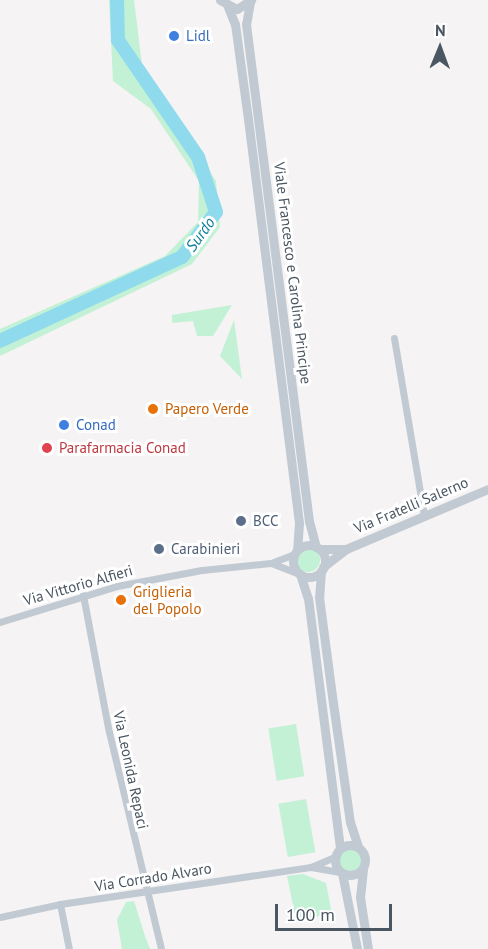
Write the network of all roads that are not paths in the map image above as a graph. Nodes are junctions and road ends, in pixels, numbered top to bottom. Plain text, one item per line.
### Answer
1 (220, 0) edge
2 (250, 1) edge
3 (228, 7) junction
4 (394, 338) dead end
5 (488, 489) edge
6 (424, 515) junction
7 (318, 548) junction
8 (346, 549) junction
9 (296, 552) junction
10 (271, 563) junction
11 (322, 569) junction
12 (300, 574) junction
13 (83, 595) junction
14 (0, 622) edge
15 (358, 847) junction
16 (340, 848) junction
17 (335, 857) junction
18 (311, 867) junction
19 (363, 869) junction
20 (341, 873) junction
21 (145, 893) junction
22 (60, 904) junction
23 (0, 917) edge
24 (69, 949) edge
25 (161, 949) edge
26 (357, 949) edge
27 (368, 949) edge

1 - 3 street
2 - 3 street, Viale Francesco e Carolina Principe
2 - 7 street, Viale Francesco e Carolina Principe
3 - 9 street, Viale Francesco e Carolina Principe
4 - 6 street
5 - 6 street, Via Fratelli Salerno
6 - 8 street, Via Fratelli Salerno
7 - 8 street, Via Fratelli Salerno
7 - 9 street
7 - 11 street, Viale Francesco e Carolina Principe
8 - 11 street, Via Fratelli Salerno
9 - 10 street, Via Vittorio Alfieri
9 - 12 street, Viale Francesco e Carolina Principe
10 - 12 street, Via Vittorio Alfieri
10 - 13 street, Via Vittorio Alfieri
11 - 12 street
11 - 15 street, Viale Francesco e Carolina Principe
12 - 16 street, Viale Francesco e Carolina Principe
13 - 14 street, Via Vittorio Alfieri
13 - 21 street, Via Leonida Repaci
15 - 16 street
15 - 19 street, Viale Francesco e Carolina Principe
16 - 17 street
17 - 18 street, Via Corrado Alvaro
17 - 20 street
18 - 20 street, Via Corrado Alvaro
18 - 21 street, Via Corrado Alvaro
19 - 20 street
19 - 27 street, Viale Francesco e Carolina Principe
20 - 26 street
21 - 22 street, Via Corrado Alvaro
21 - 25 street, Via Leonida Repaci
22 - 23 street, Via Corrado Alvaro
22 - 24 street

